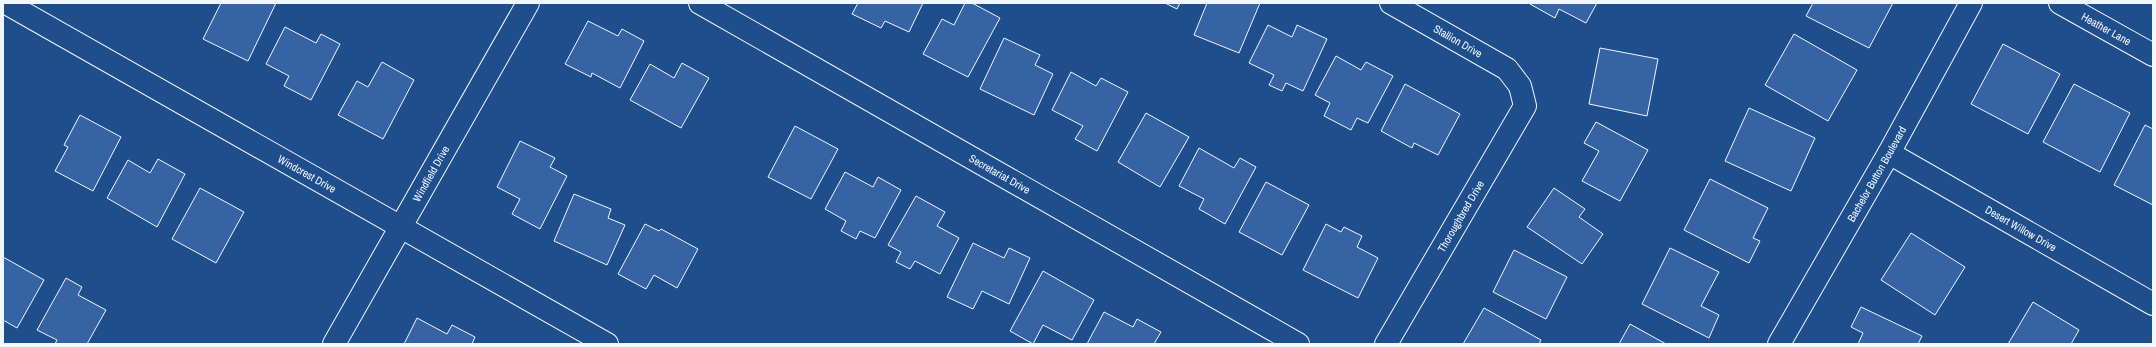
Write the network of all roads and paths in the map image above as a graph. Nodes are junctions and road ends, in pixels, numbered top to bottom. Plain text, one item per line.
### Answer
1 (6, 3) edge
2 (528, 3) edge
3 (700, 3) edge
4 (1391, 3) edge
5 (1971, 3) edge
6 (2060, 3) edge
7 (2153, 55) edge
8 (1520, 86) joint
9 (1889, 153) junction
10 (399, 227) junction
11 (2153, 304) edge
12 (334, 344) edge
13 (607, 344) edge
14 (1298, 344) edge
15 (1386, 344) edge
16 (1779, 344) edge

1 - 10 street, Windcrest Drive
2 - 10 street, Windfield Drive
3 - 14 street, Secretariat Drive
4 - 8 street, Stallion Drive
5 - 9 street, Bachelor Button Boulevard
6 - 7 street, Heather Lane
8 - 15 street, Thoroughbred Drive
9 - 11 street, Desert Willow Drive
9 - 16 street, Bachelor Button Boulevard
10 - 12 street, Windfield Drive
10 - 13 street, Windcrest Drive

